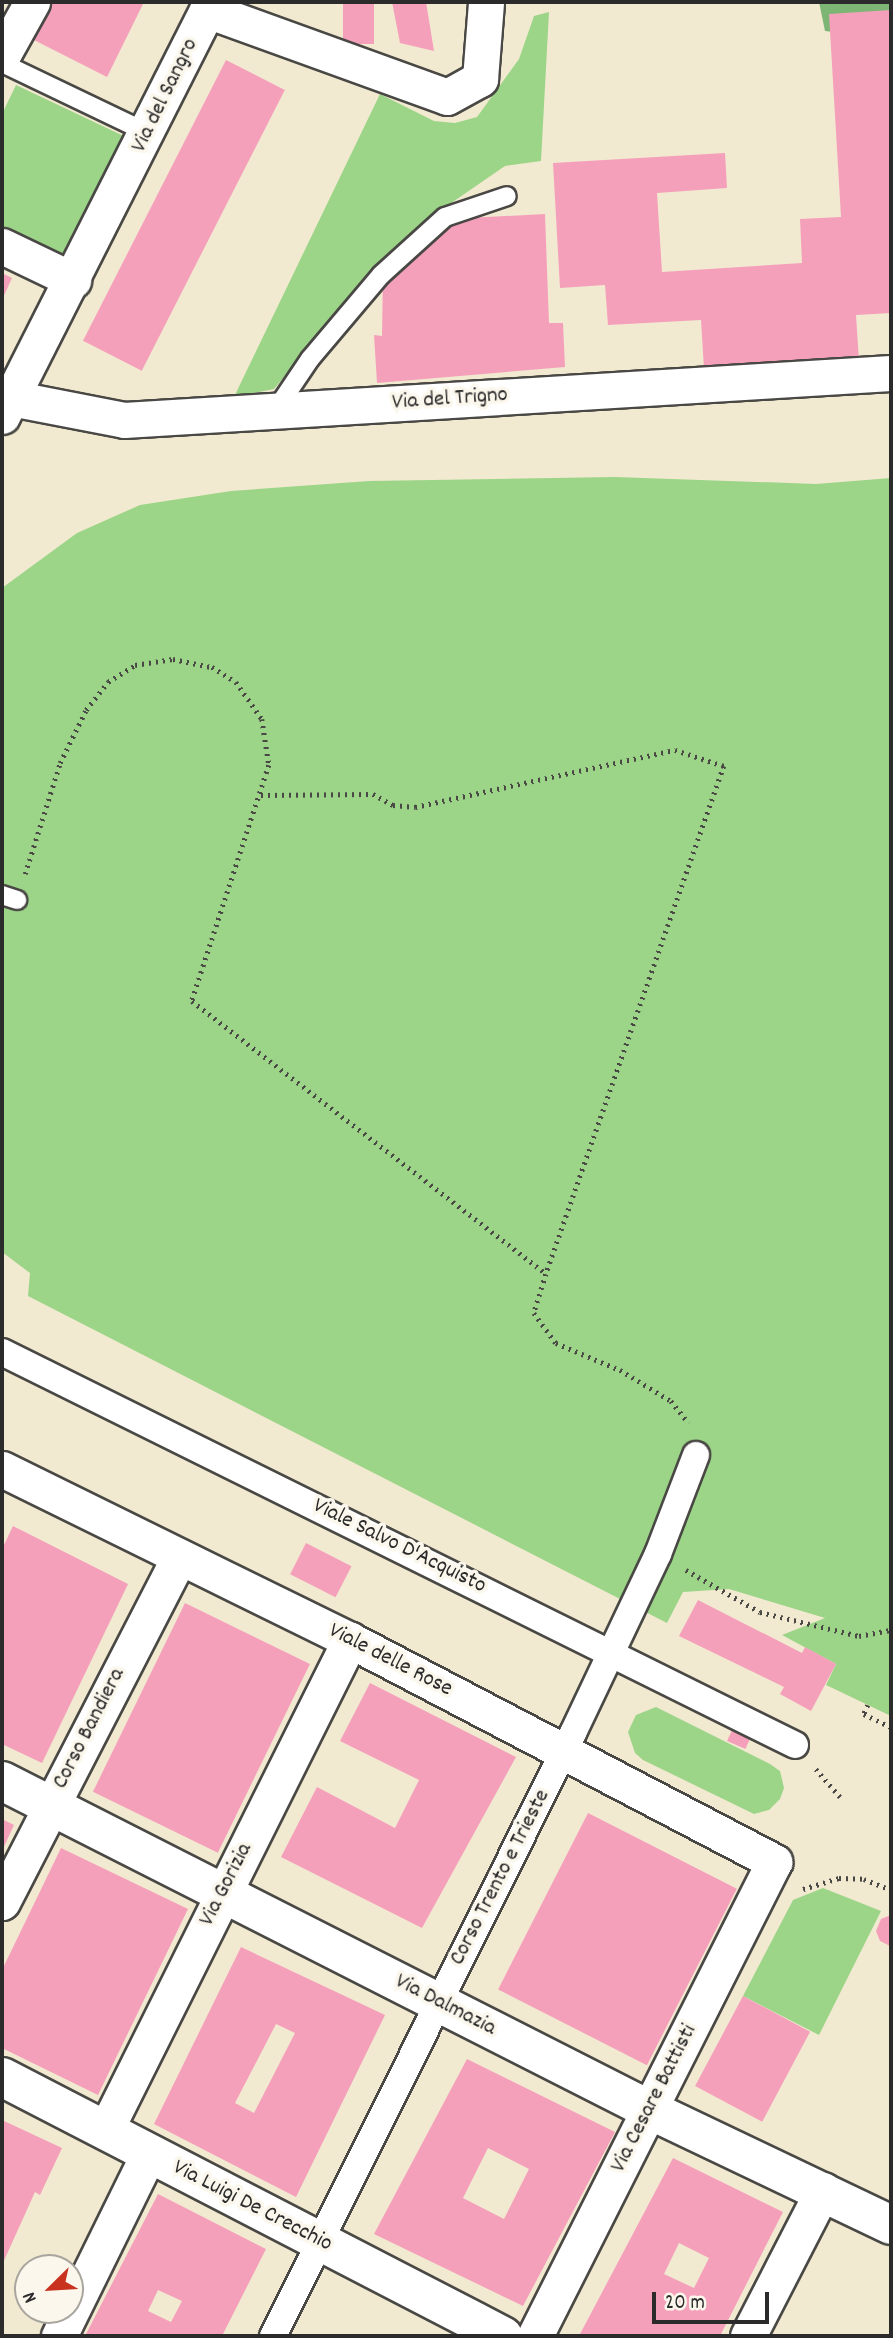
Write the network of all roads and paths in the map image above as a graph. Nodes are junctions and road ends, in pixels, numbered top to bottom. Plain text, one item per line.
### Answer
1 (32, 2) edge
2 (486, 2) edge
3 (2, 56) edge
4 (2, 63) edge
5 (148, 134) junction
6 (507, 196) dead end
7 (2, 246) edge
8 (73, 279) junction
9 (891, 373) edge
10 (7, 407) edge
11 (275, 411) junction
12 (261, 795) junction
13 (9, 898) edge
14 (546, 1274) junction
15 (2, 1352) edge
16 (696, 1455) joint
17 (2, 1469) edge
18 (657, 1553) junction
19 (179, 1557) junction
20 (891, 1630) edge
21 (350, 1640) junction
22 (611, 1651) junction
23 (868, 1705) dead end
24 (891, 1727) edge
25 (794, 1745) dead end
26 (565, 1750) junction
27 (2, 1781) edge
28 (50, 1807) junction
29 (774, 1862) junction
30 (891, 1889) edge
31 (222, 1895) junction
32 (2, 1902) edge
33 (438, 2002) junction
34 (2, 2077) edge
35 (650, 2110) junction
36 (105, 2130) junction
37 (149, 2153) junction
38 (823, 2190) junction
39 (891, 2225) edge
40 (320, 2242) junction
41 (59, 2336) edge
42 (273, 2336) edge
43 (503, 2336) edge
44 (536, 2336) edge
45 (748, 2336) edge

1 - 3 street
2 - 5 street, Via del Sangro
4 - 5 lane
5 - 8 street, Via del Sangro
6 - 11 lane
7 - 8 street
8 - 10 street, Via del Sangro
9 - 11 street, Via del Trigno
10 - 11 street, Via del Trigno
12 - 13 path
12 - 14 path
12 - 14 path
14 - 16 path
15 - 22 street, Viale Salvo D'Acquisto
16 - 18 street, Corso Trento e Trieste
17 - 19 street, Viale delle Rose
18 - 20 path
18 - 22 street, Corso Trento e Trieste
19 - 21 street, Viale delle Rose
19 - 28 street, Corso Bandiera
21 - 26 street, Viale delle Rose
21 - 31 street, Via Gorizia
22 - 25 street, Viale Salvo D'Acquisto
22 - 26 street, Corso Trento e Trieste
23 - 24 path
26 - 29 street, Viale delle Rose
26 - 33 street, Corso Trento e Trieste
27 - 28 street, Via Dalmazia
28 - 31 street, Via Dalmazia
28 - 32 street, Corso Bandiera
29 - 30 path
29 - 35 street, Via Cesare Battisti
31 - 33 street, Via Dalmazia
31 - 36 street, Via Gorizia
33 - 35 street, Via Dalmazia
33 - 40 street, Corso Trento e Trieste
34 - 36 street, Via Luigi De Crecchio
35 - 38 street, Via Dalmazia
35 - 44 street, Via Cesare Battisti
36 - 37 street, Via Luigi De Crecchio
37 - 40 street, Via Luigi De Crecchio
37 - 41 street
38 - 39 street, Via Dalmazia
38 - 45 street
40 - 42 street, Corso Trento e Trieste
40 - 43 street, Via Luigi De Crecchio

